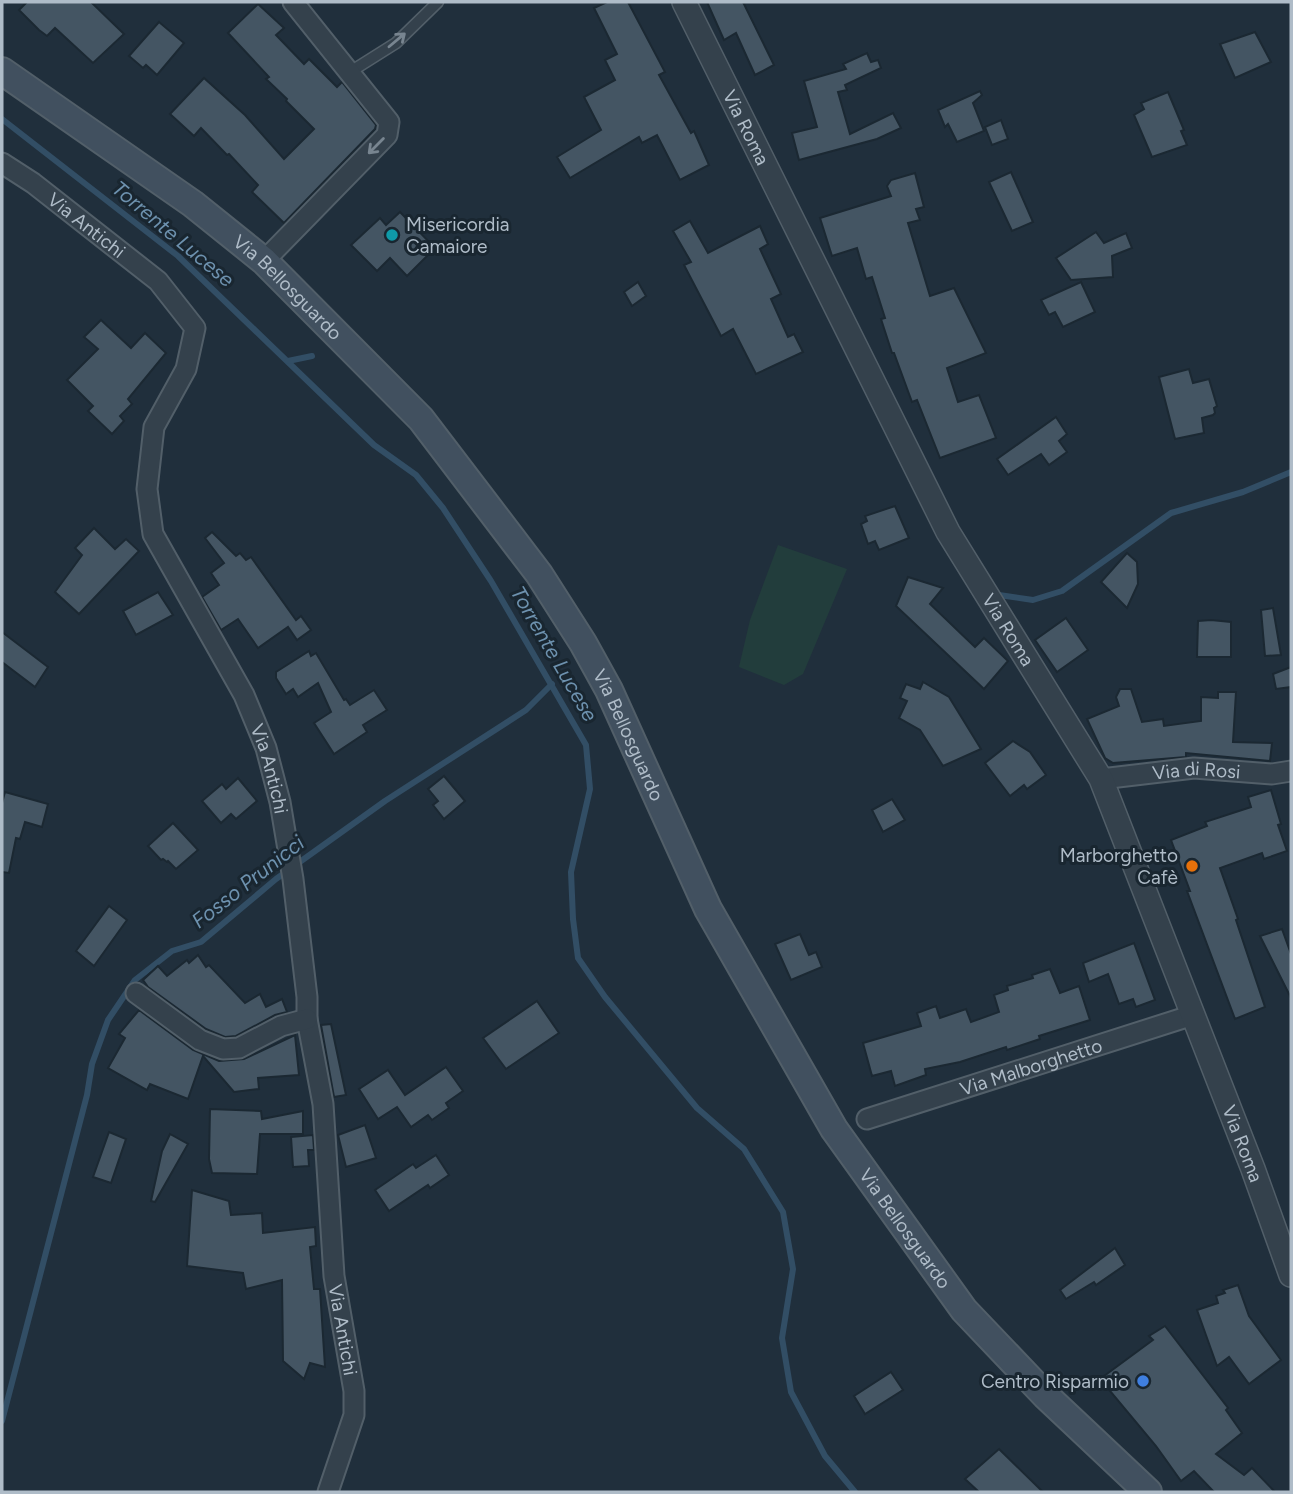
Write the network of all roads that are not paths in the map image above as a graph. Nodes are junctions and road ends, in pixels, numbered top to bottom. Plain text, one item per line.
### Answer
1 (293, 2) edge
2 (438, 2) edge
3 (684, 2) edge
4 (2, 71) edge
5 (350, 72) junction
6 (2, 163) edge
7 (264, 261) junction
8 (1291, 771) edge
9 (1101, 779) junction
10 (136, 993) dead end
11 (1193, 1015) junction
12 (307, 1019) junction
13 (867, 1119) dead end
14 (1291, 1275) edge
15 (328, 1492) edge
16 (1148, 1492) edge

1 - 5 street
5 -> 2 lane
3 - 9 street, Via Roma
4 - 7 main road, Via Bellosguardo
5 -> 7 street
6 - 12 street, Via Antichi
7 - 16 main road, Via Bellosguardo
8 - 9 street, Via di Rosi
9 - 11 street, Via Roma
10 - 12 street
11 - 13 street, Via Malborghetto
11 - 14 street, Via Roma
12 - 15 street, Via Antichi

